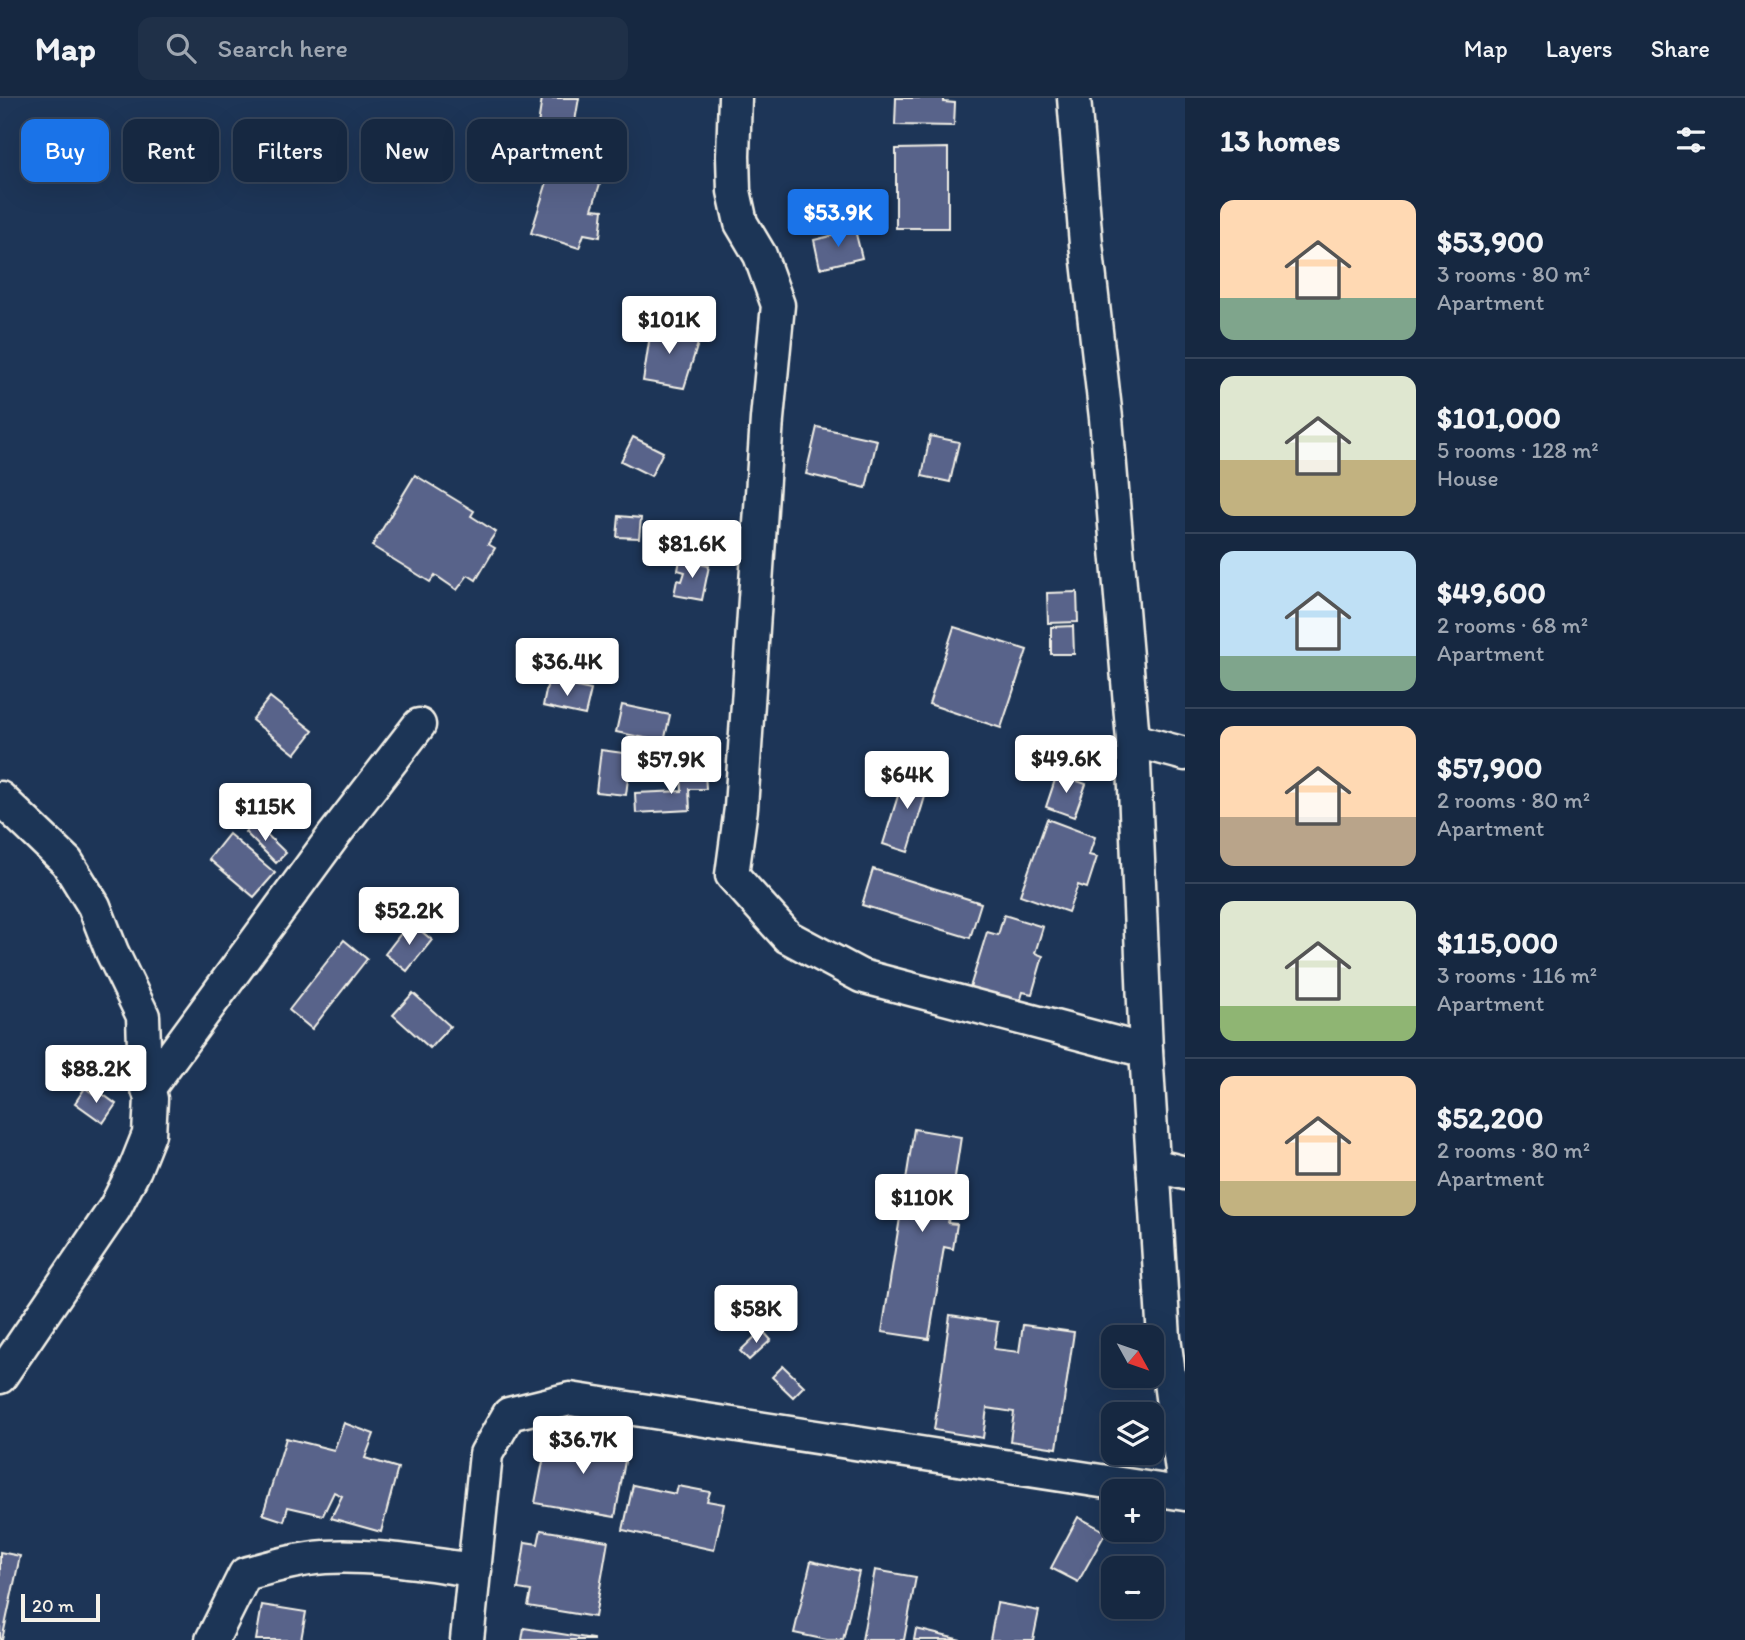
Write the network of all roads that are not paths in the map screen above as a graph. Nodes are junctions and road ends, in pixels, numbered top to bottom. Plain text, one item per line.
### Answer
1 (735, 98) edge
2 (1074, 98) edge
3 (419, 725) dead end
4 (1133, 740) junction
5 (1185, 754) edge
6 (0, 798) edge
7 (1146, 1051) junction
8 (148, 1089) junction
9 (1153, 1165) junction
10 (1185, 1173) edge
11 (0, 1377) edge
12 (1185, 1494) edge
13 (475, 1570) junction
14 (212, 1640) edge
15 (467, 1640) edge

1 - 7 street
2 - 4 street
3 - 8 street
4 - 5 street
4 - 7 street
6 - 8 street
7 - 9 street
8 - 11 street
9 - 10 street
9 - 12 street
12 - 13 street
13 - 14 street
13 - 15 street

